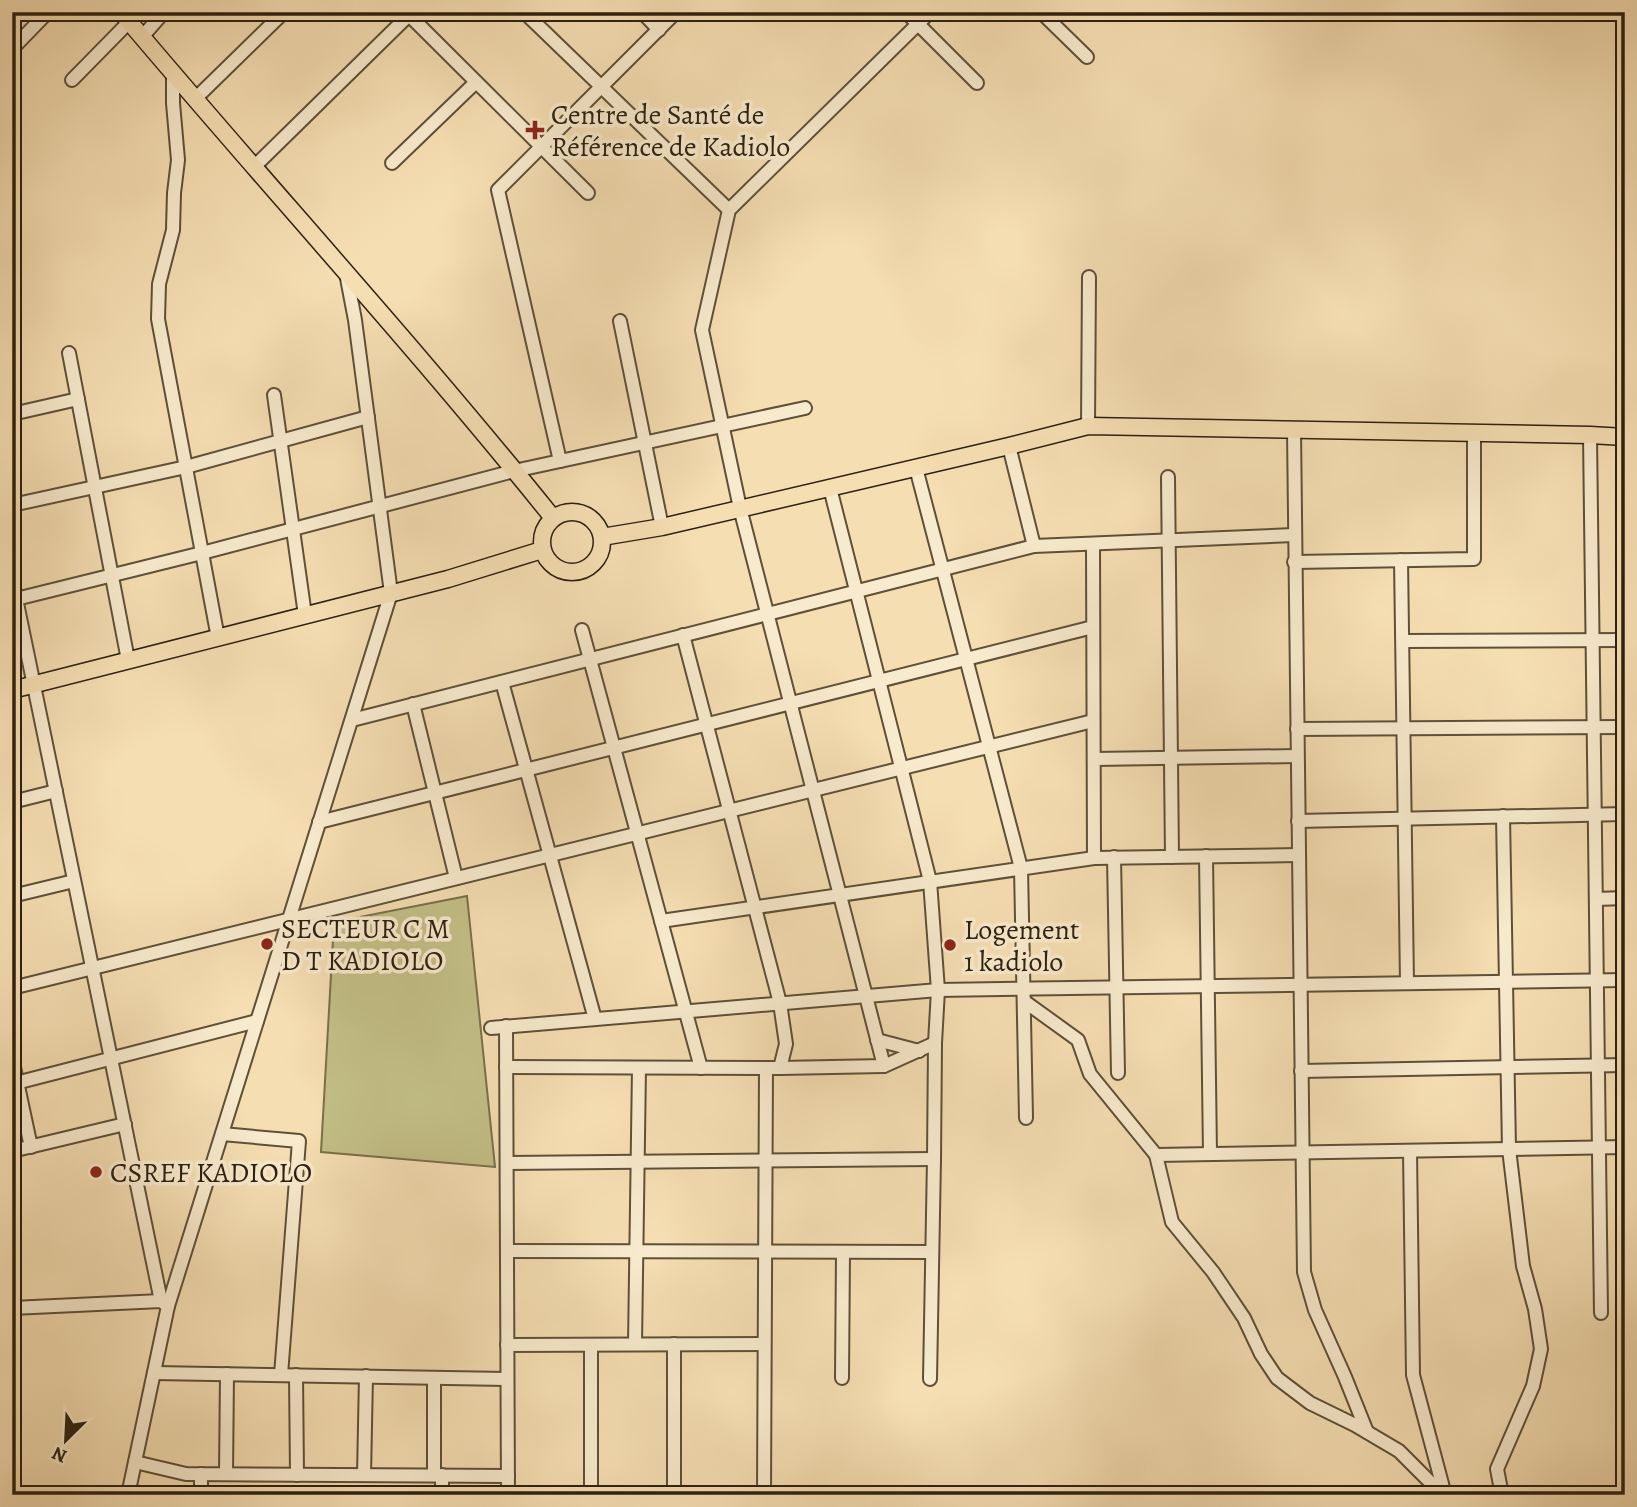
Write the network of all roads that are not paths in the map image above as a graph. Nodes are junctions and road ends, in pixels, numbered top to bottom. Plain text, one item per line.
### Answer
1 (48, 12) edge
2 (164, 12) edge
3 (284, 12) edge
4 (524, 12) edge
5 (642, 12) edge
6 (676, 12) edge
7 (906, 12) edge
8 (930, 12) edge
9 (1041, 12) edge
10 (409, 13) edge
11 (125, 17) edge
12 (918, 24) junction
13 (659, 30) junction
14 (142, 37) junction
15 (12, 49) edge
16 (1087, 57) dead end
17 (173, 73) junction
18 (72, 80) dead end
19 (476, 82) junction
20 (977, 83) dead end
21 (601, 87) junction
22 (195, 99) junction
23 (541, 147) junction
24 (393, 163) dead end
25 (254, 167) junction
26 (588, 193) dead end
27 (729, 210) junction
28 (346, 273) junction
29 (1089, 277) dead end
30 (620, 321) dead end
31 (69, 353) dead end
32 (274, 395) dead end
33 (78, 399) junction
34 (806, 408) dead end
35 (12, 414) edge
36 (368, 417) junction
37 (722, 426) junction
38 (1088, 426) junction
39 (1294, 430) junction
40 (1474, 433) junction
41 (1590, 435) junction
42 (1625, 437) edge
43 (280, 441) junction
44 (645, 443) junction
45 (1009, 446) junction
46 (560, 461) junction
47 (186, 467) junction
48 (916, 468) junction
49 (514, 471) junction
50 (1168, 477) dead end
51 (94, 487) junction
52 (830, 488) junction
53 (12, 505) edge
54 (380, 506) junction
55 (740, 509) junction
56 (552, 518) junction
57 (662, 527) junction
58 (293, 529) junction
59 (1294, 535) junction
60 (602, 537) junction
61 (1169, 540) junction
62 (1093, 544) junction
63 (1034, 546) junction
64 (542, 551) junction
65 (202, 553) junction
66 (1401, 560) junction
67 (1294, 562) junction
68 (942, 570) junction
69 (111, 575) junction
70 (12, 579) edge
71 (856, 592) junction
72 (391, 593) junction
73 (14, 599) edge
74 (767, 614) junction
75 (305, 615) junction
76 (1093, 627) junction
77 (582, 630) dead end
78 (683, 635) junction
79 (218, 638) junction
80 (1592, 640) junction
81 (1625, 640) edge
82 (1403, 642) junction
83 (590, 659) junction
84 (966, 659) junction
85 (128, 660) junction
86 (502, 681) junction
87 (879, 681) junction
88 (34, 684) junction
89 (12, 690) edge
90 (413, 704) junction
91 (790, 704) junction
92 (352, 720) junction
93 (1093, 720) junction
94 (707, 725) junction
95 (1594, 727) junction
96 (1625, 727) edge
97 (1404, 728) junction
98 (1297, 729) junction
99 (989, 746) junction
100 (614, 748) junction
101 (1297, 756) junction
102 (1171, 758) junction
103 (1094, 760) junction
104 (901, 768) junction
105 (526, 770) junction
106 (812, 790) junction
107 (56, 791) junction
108 (435, 793) junction
109 (12, 802) edge
110 (729, 810) junction
111 (1595, 814) junction
112 (1625, 814) edge
113 (1503, 816) junction
114 (1405, 818) junction
115 (1298, 821) junction
116 (319, 822) junction
117 (637, 833) junction
118 (550, 855) junction
119 (1298, 855) junction
120 (1206, 856) junction
121 (1114, 857) junction
122 (1172, 857) junction
123 (1094, 858) junction
124 (1021, 868) junction
125 (456, 878) junction
126 (74, 881) junction
127 (930, 881) junction
128 (839, 894) junction
129 (12, 896) edge
130 (1625, 898) edge
131 (1596, 899) junction
132 (755, 907) junction
133 (289, 919) junction
134 (661, 920) junction
135 (92, 968) junction
136 (1625, 979) edge
137 (1597, 980) junction
138 (1506, 981) junction
139 (1407, 983) junction
140 (1300, 985) junction
141 (1208, 986) junction
142 (1116, 987) junction
143 (12, 988) edge
144 (938, 990) junction
145 (1024, 995) junction
146 (865, 996) junction
147 (780, 1003) junction
148 (685, 1011) junction
149 (596, 1019) junction
150 (257, 1021) junction
151 (506, 1026) junction
152 (491, 1028) dead end
153 (877, 1041) junction
154 (935, 1042) junction
155 (918, 1050) junction
156 (12, 1058) edge
157 (111, 1059) junction
158 (934, 1065) junction
159 (1625, 1065) edge
160 (884, 1066) junction
161 (1598, 1066) junction
162 (506, 1067) junction
163 (639, 1068) junction
164 (701, 1068) junction
165 (765, 1068) junction
166 (780, 1068) junction
167 (1508, 1068) junction
168 (1301, 1071) junction
169 (1118, 1073) dead end
170 (15, 1083) edge
171 (1026, 1118) dead end
172 (125, 1124) junction
173 (222, 1134) junction
174 (31, 1147) junction
175 (1625, 1147) edge
176 (1599, 1148) junction
177 (1509, 1149) junction
178 (12, 1151) edge
179 (1410, 1151) junction
180 (1302, 1153) junction
181 (1210, 1154) junction
182 (1156, 1155) junction
183 (934, 1159) junction
184 (765, 1160) junction
185 (637, 1162) junction
186 (507, 1163) junction
187 (507, 1251) junction
188 (636, 1251) junction
189 (764, 1252) junction
190 (843, 1252) junction
191 (932, 1252) junction
192 (164, 1303) junction
193 (12, 1308) edge
194 (1601, 1312) dead end
195 (674, 1344) junction
196 (764, 1344) junction
197 (507, 1345) junction
198 (590, 1345) junction
199 (635, 1345) junction
200 (153, 1373) junction
201 (227, 1374) junction
202 (281, 1375) junction
203 (296, 1375) junction
204 (366, 1376) junction
205 (434, 1378) junction
206 (842, 1378) dead end
207 (507, 1379) junction
208 (930, 1379) dead end
209 (1367, 1432) junction
210 (135, 1462) junction
211 (201, 1474) junction
212 (226, 1474) junction
213 (296, 1475) junction
214 (365, 1475) junction
215 (438, 1475) junction
216 (508, 1476) junction
217 (129, 1489) edge
218 (122, 1495) edge
219 (201, 1495) edge
220 (442, 1495) edge
221 (508, 1495) edge
222 (591, 1495) edge
223 (674, 1495) edge
224 (764, 1495) edge
225 (1444, 1495) edge
226 (1502, 1495) edge

1 - 15 street
2 - 14 street
3 - 22 street
4 - 21 street
5 - 13 street
6 - 13 street
7 - 12 street
8 - 12 street
9 - 16 street
10 - 19 street
10 - 25 street
11 - 14 main road
11 - 18 street
12 - 20 street
12 - 27 street
13 - 21 street
14 - 17 main road
17 - 22 main road
17 - 47 street
19 - 23 street
19 - 24 street
21 - 23 street
21 - 27 street
22 - 25 main road
23 - 26 street
23 - 46 street
25 - 28 main road
27 - 37 street
28 - 36 street
28 - 49 main road
29 - 38 street
30 - 44 street
31 - 33 street
32 - 43 street
33 - 35 street
33 - 51 street
34 - 37 street
36 - 43 street
36 - 54 street
37 - 44 street
37 - 55 street
38 - 39 main road
38 - 45 main road
39 - 40 main road
39 - 59 street
40 - 41 main road
40 - 66 street
41 - 42 main road
41 - 80 street
43 - 47 street
43 - 58 street
44 - 46 street
44 - 57 street
45 - 48 main road
45 - 63 street
46 - 49 street
47 - 51 street
47 - 65 street
48 - 52 main road
48 - 68 street
49 - 54 street
49 - 56 main road
50 - 61 street
51 - 53 street
51 - 69 street
52 - 55 main road
52 - 71 street
54 - 58 street
54 - 72 street
55 - 57 main road
55 - 74 street
56 - 60 main road
56 - 64 main road
57 - 60 main road
58 - 65 street
58 - 75 street
59 - 61 street
59 - 67 street
60 - 64 main road
61 - 62 street
61 - 102 street
62 - 63 street
62 - 76 street
63 - 68 street
64 - 72 main road
65 - 69 street
65 - 79 street
66 - 67 street
66 - 82 street
67 - 98 street
68 - 71 street
68 - 84 street
69 - 73 street
69 - 85 street
70 - 73 street
71 - 74 street
71 - 87 street
72 - 75 main road
72 - 92 street
73 - 88 street
74 - 78 street
74 - 91 street
75 - 79 main road
76 - 84 street
76 - 93 street
77 - 83 street
78 - 83 street
78 - 94 street
79 - 85 main road
80 - 81 street
80 - 82 street
80 - 95 street
82 - 97 street
83 - 86 street
83 - 100 street
84 - 87 street
84 - 99 street
85 - 88 main road
86 - 90 street
86 - 105 street
87 - 91 street
87 - 104 street
88 - 89 main road
88 - 107 street
90 - 92 street
90 - 108 street
91 - 94 street
91 - 106 street
92 - 116 street
93 - 99 street
93 - 103 street
94 - 100 street
94 - 110 street
95 - 96 street
95 - 97 street
95 - 111 street
97 - 98 street
97 - 114 street
98 - 101 street
99 - 104 street
99 - 124 street
100 - 105 street
100 - 117 street
101 - 102 street
101 - 115 street
102 - 103 street
102 - 122 street
103 - 123 street
104 - 106 street
104 - 127 street
105 - 108 street
105 - 118 street
106 - 110 street
106 - 128 street
107 - 109 street
107 - 126 street
108 - 116 street
108 - 125 street
110 - 117 street
110 - 132 street
111 - 112 street
111 - 113 street
111 - 131 street
113 - 114 street
113 - 138 street
114 - 115 street
114 - 139 street
115 - 119 street
116 - 133 street
117 - 118 street
117 - 134 street
118 - 125 street
118 - 149 street
119 - 120 street
119 - 140 street
120 - 122 street
120 - 141 street
121 - 122 street
121 - 123 street
121 - 142 street
123 - 124 street
124 - 127 street
124 - 145 street
125 - 133 street
126 - 129 street
126 - 135 street
127 - 128 street
127 - 144 street
128 - 132 street
128 - 146 street
130 - 131 street
131 - 137 street
132 - 134 street
132 - 147 street
133 - 135 street
133 - 150 street
134 - 148 street
135 - 143 street
135 - 157 street
136 - 137 street
137 - 138 street
137 - 161 street
138 - 139 street
138 - 167 street
139 - 140 street
140 - 141 street
140 - 168 street
141 - 142 street
141 - 181 street
142 - 145 street
142 - 169 street
144 - 145 street
144 - 146 street
144 - 154 street
145 - 171 street
145 - 182 street
146 - 147 street
146 - 153 street
147 - 148 street
147 - 166 street
148 - 149 street
148 - 164 street
149 - 151 street
150 - 157 street
150 - 173 street
151 - 152 street
151 - 162 street
153 - 155 street
153 - 160 street
154 - 155 street
154 - 158 street
155 - 158 street
155 - 160 street
156 - 170 street
157 - 170 street
157 - 172 street
158 - 183 street
159 - 161 street
160 - 166 street
161 - 167 street
161 - 176 street
162 - 163 street
162 - 186 street
163 - 164 street
163 - 185 street
164 - 165 street
165 - 166 street
165 - 184 street
167 - 168 street
167 - 177 street
168 - 180 street
170 - 174 street
172 - 174 street
172 - 192 street
173 - 192 street
173 - 202 street
174 - 178 street
175 - 176 street
176 - 177 street
176 - 194 street
177 - 179 street
177 - 226 street
179 - 180 street
179 - 225 street
180 - 181 street
180 - 209 street
181 - 182 street
182 - 209 street
183 - 184 street
183 - 191 street
184 - 185 street
184 - 189 street
185 - 186 street
185 - 188 street
186 - 187 street
187 - 188 street
187 - 197 street
188 - 189 street
188 - 199 street
189 - 190 street
189 - 196 street
190 - 191 street
190 - 206 street
191 - 208 street
192 - 193 street
192 - 200 street
195 - 196 street
195 - 199 street
195 - 223 street
196 - 224 street
197 - 198 street
197 - 207 street
198 - 199 street
198 - 222 street
200 - 201 street
200 - 210 street
201 - 202 street
201 - 212 street
202 - 203 street
203 - 204 street
203 - 213 street
204 - 205 street
204 - 214 street
205 - 207 street
205 - 215 street
207 - 216 street
209 - 225 street
210 - 211 street
210 - 217 street
211 - 212 street
211 - 219 street
212 - 213 street
213 - 214 street
214 - 215 street
215 - 216 street
215 - 220 street
216 - 221 street
217 - 218 street

